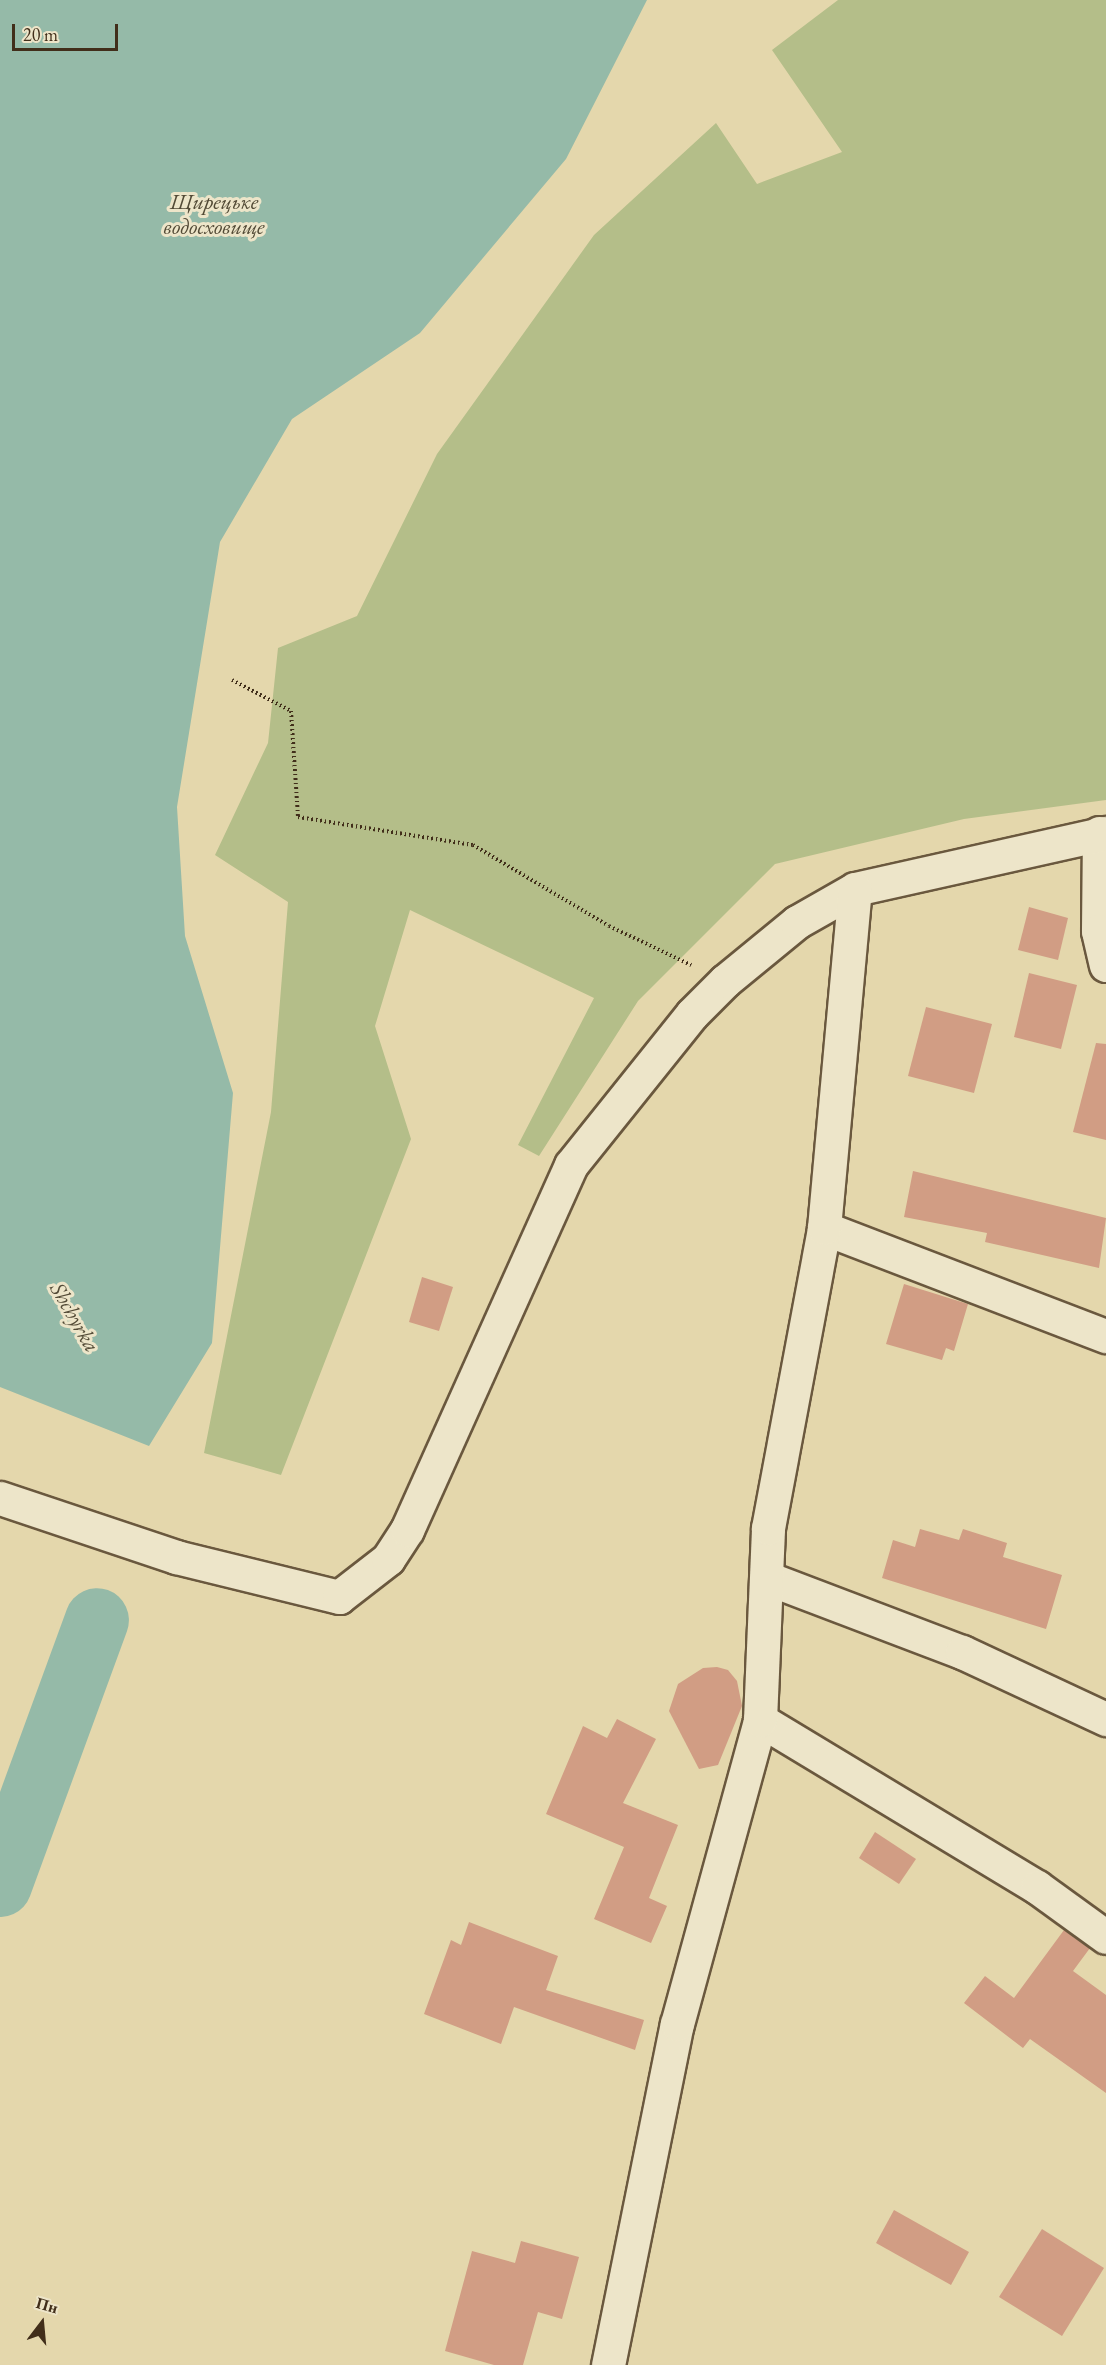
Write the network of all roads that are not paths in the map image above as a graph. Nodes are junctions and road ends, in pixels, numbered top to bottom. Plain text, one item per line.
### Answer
1 (1102, 833) edge
2 (855, 889) junction
3 (1106, 965) edge
4 (824, 1228) junction
5 (1106, 1336) edge
6 (0, 1498) edge
7 (767, 1578) junction
8 (1106, 1719) edge
9 (760, 1720) junction
10 (1106, 1937) edge
11 (608, 2365) edge

1 - 2 street
1 - 3 street
2 - 4 street
2 - 6 street
4 - 5 street
4 - 7 street
7 - 8 street
7 - 9 street
9 - 10 street
9 - 11 street

